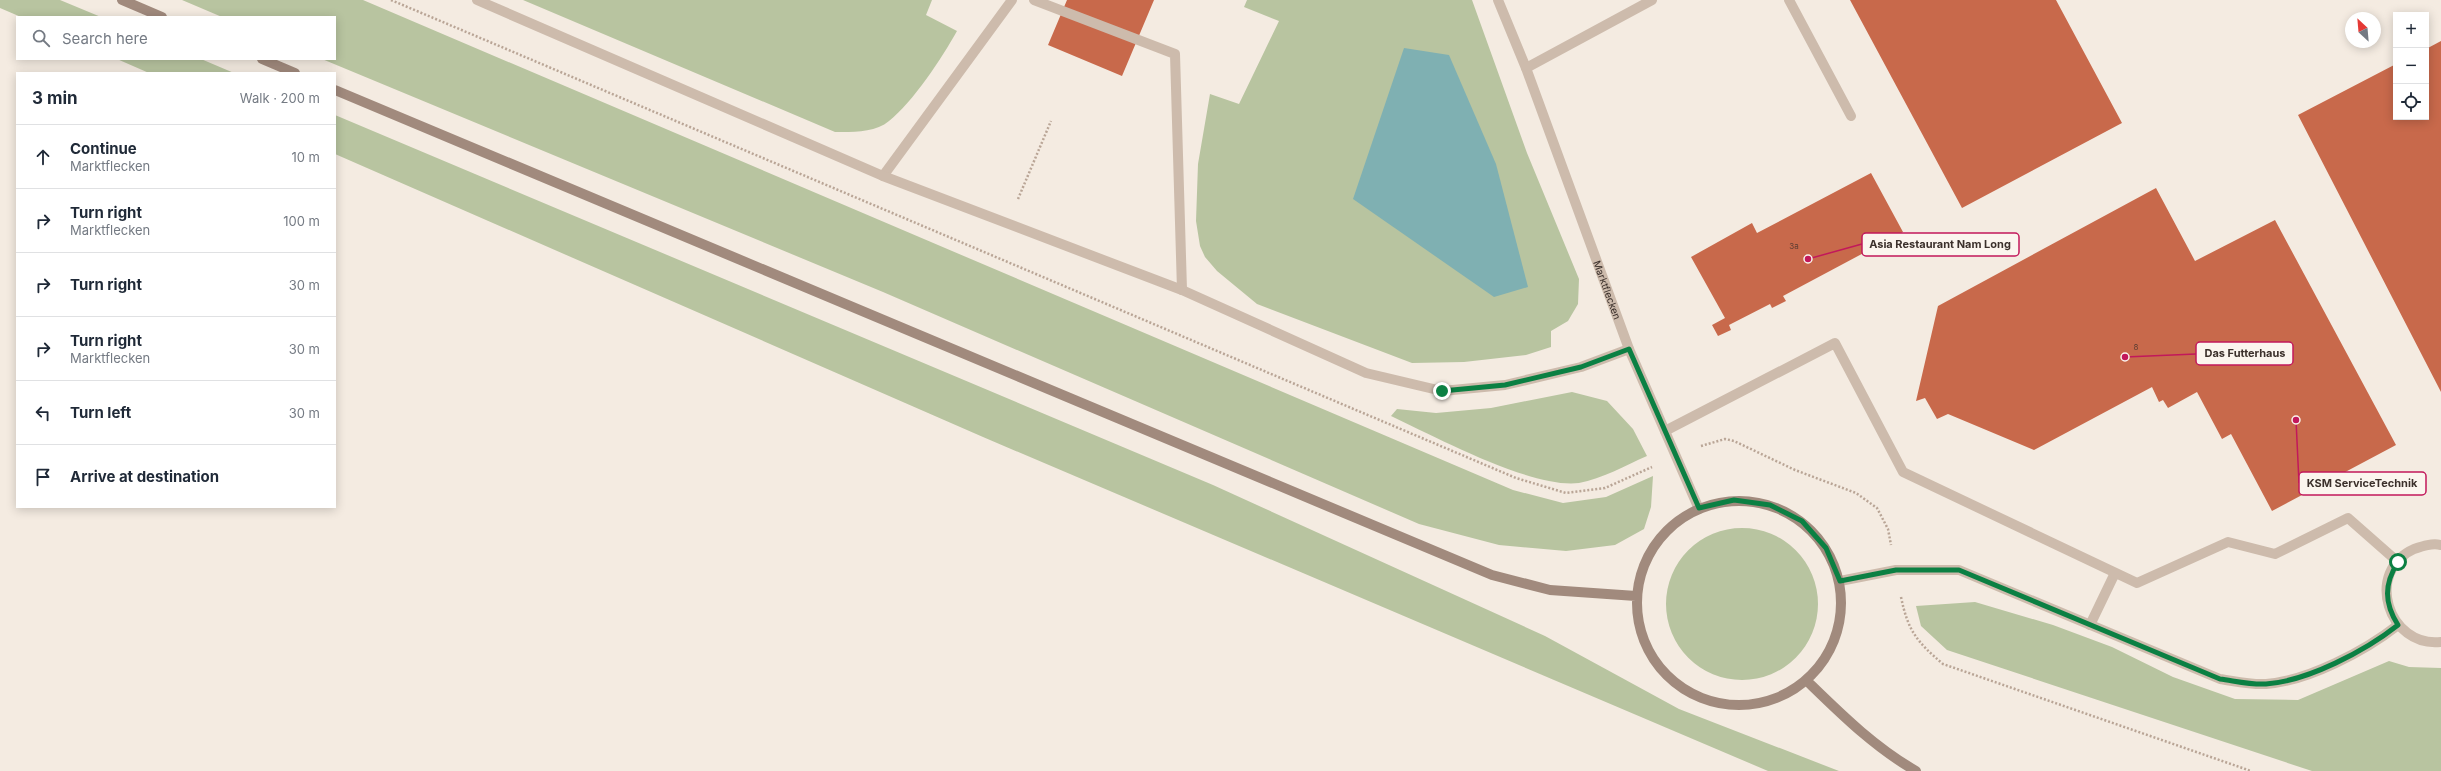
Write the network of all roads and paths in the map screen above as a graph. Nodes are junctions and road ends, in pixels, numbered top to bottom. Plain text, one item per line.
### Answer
1 (122, 0) edge
2 (477, 0) edge
3 (1012, 0) edge
4 (1034, 0) edge
5 (1498, 0) edge
6 (1652, 0) edge
7 (1789, 0) edge
8 (160, 16) edge
9 (264, 60) edge
10 (1526, 68) junction
11 (293, 72) edge
12 (336, 90) edge
13 (1851, 116) dead end
14 (1051, 121) dead end
15 (883, 176) junction
16 (1007, 223) junction
17 (1182, 290) junction
18 (1629, 349) junction
19 (1665, 431) junction
20 (1699, 508) junction
21 (2441, 545) edge
22 (2398, 562) junction
23 (2115, 573) junction
24 (1840, 581) junction
25 (1636, 596) junction
26 (1906, 621) dead end
27 (2090, 625) junction
28 (2398, 625) junction
29 (2441, 642) edge
30 (1807, 681) junction
31 (1916, 771) edge
32 (2251, 771) edge

1 - 8 main road
2 - 15 street
3 - 15 street
4 - 17 street
5 - 10 street, Marktflecken
6 - 10 street
7 - 13 street
9 - 11 main road
10 - 18 street, Marktflecken
12 - 25 main road
14 - 16 path
15 - 16 street
16 - 17 street
17 - 18 street
18 - 19 street, Marktflecken
19 - 20 street, Marktflecken
19 - 23 street
20 - 24 main road
20 - 25 main road
21 - 22 street
22 - 23 street
22 - 28 street
23 - 27 street
24 - 27 street
24 - 30 main road
25 - 30 main road
26 - 32 path
27 - 28 street
28 - 29 street
30 - 31 main road

